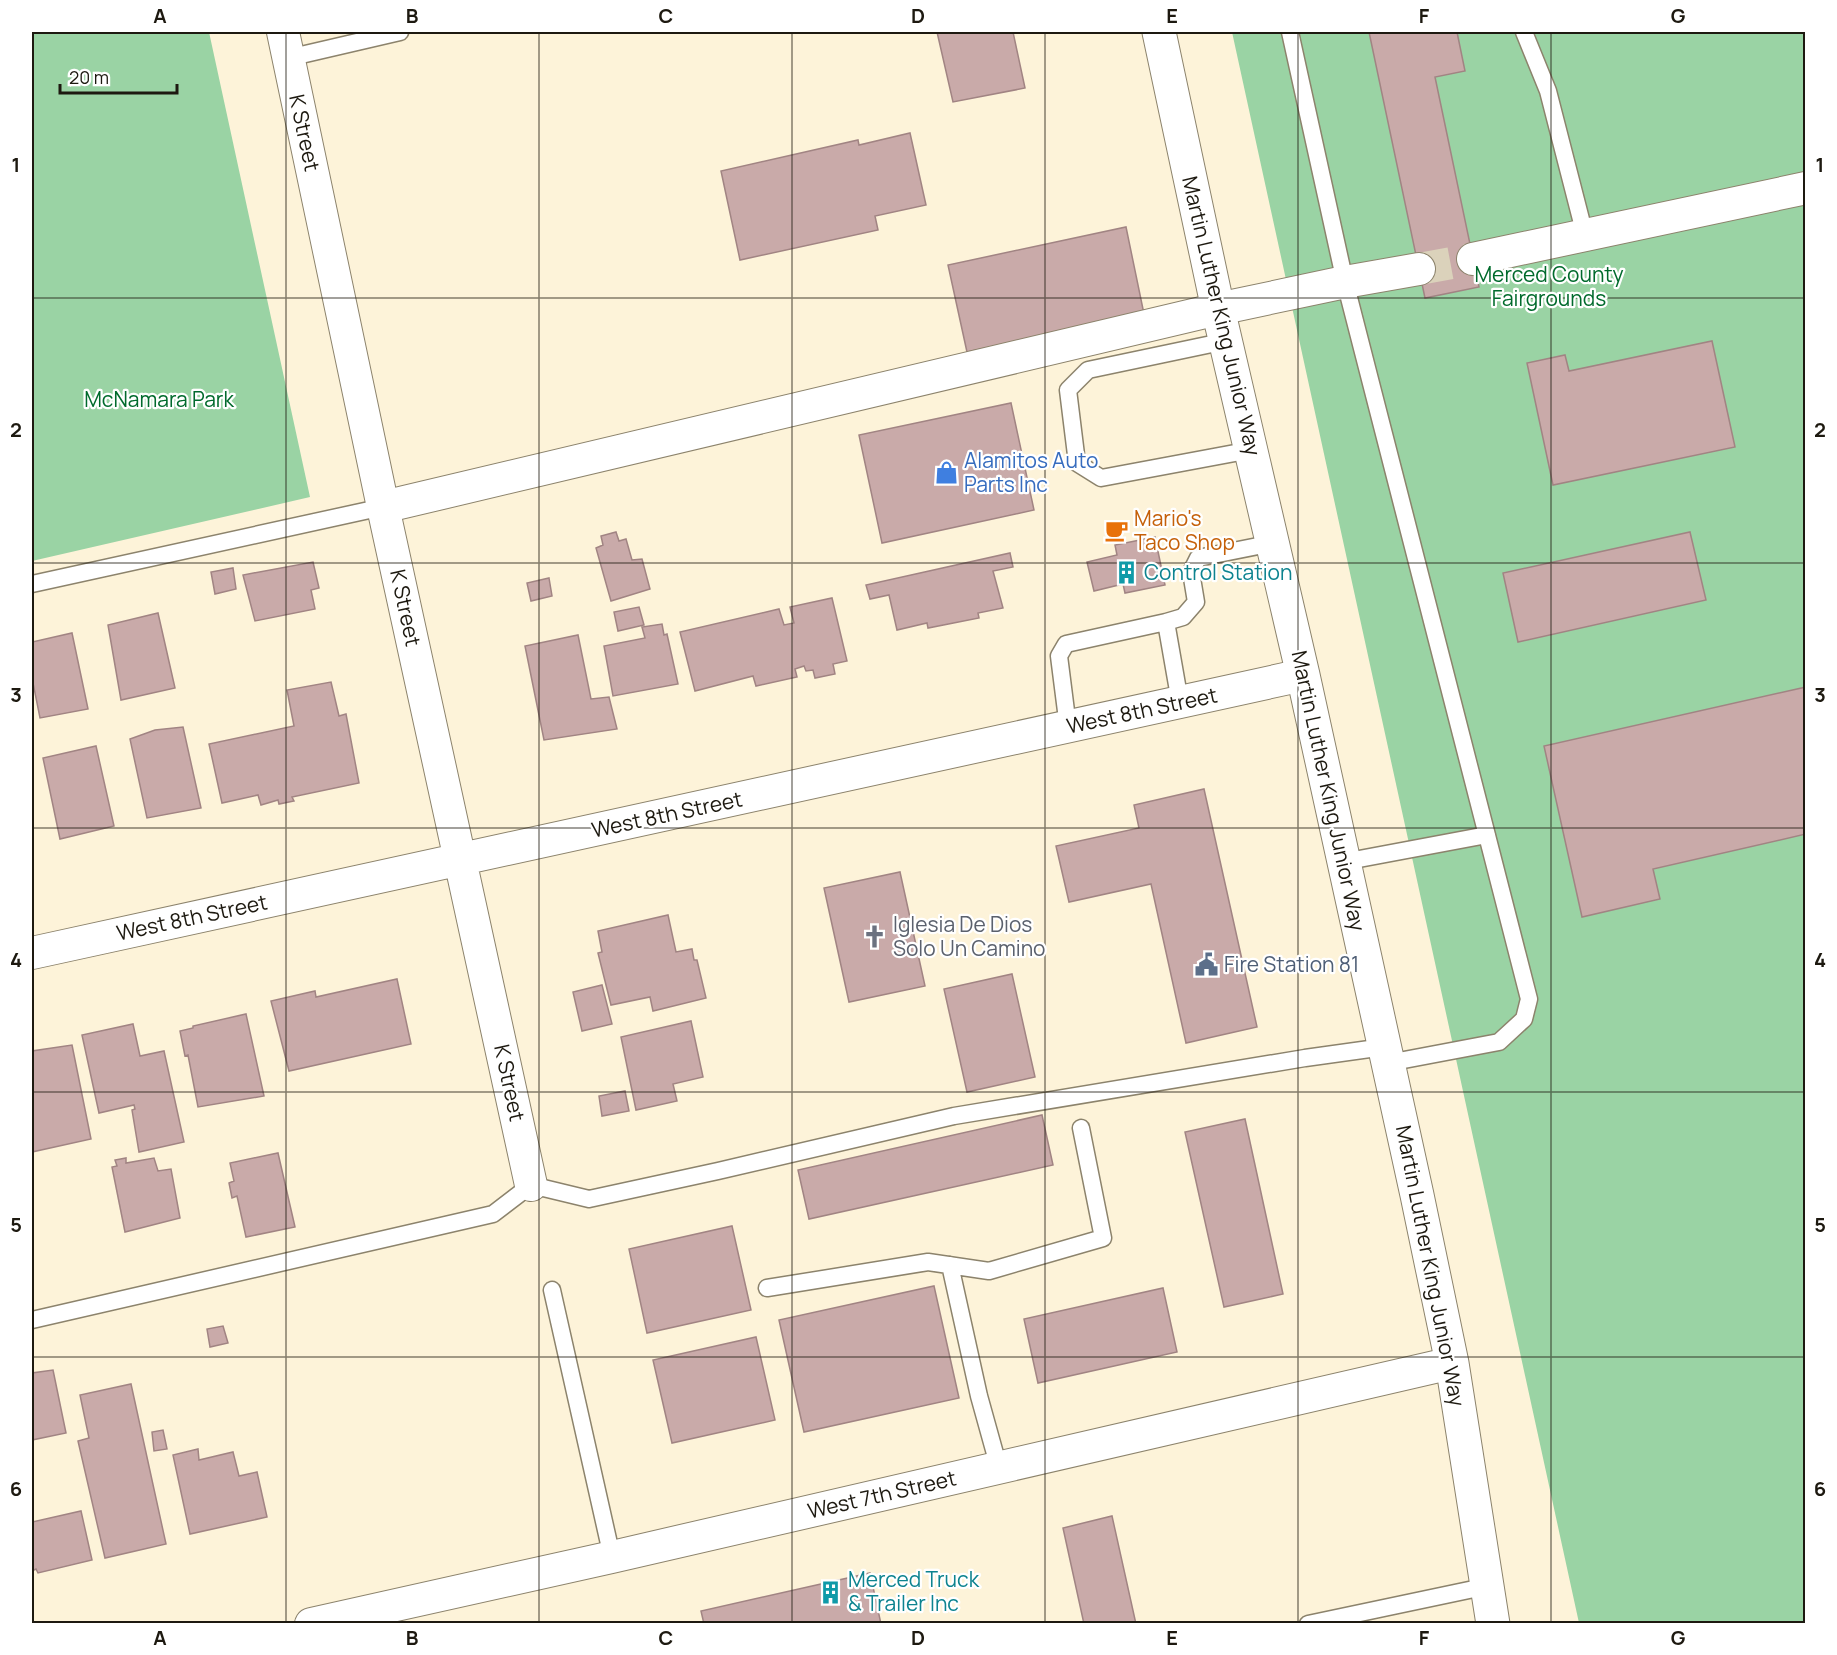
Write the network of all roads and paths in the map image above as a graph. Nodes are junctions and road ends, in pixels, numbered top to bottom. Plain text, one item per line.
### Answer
1 (400, 32) edge
2 (1159, 32) edge
3 (1290, 32) edge
4 (1524, 32) edge
5 (285, 45) edge
6 (1806, 188) edge
7 (1585, 235) junction
8 (1473, 260) tunnel mouth
9 (1419, 269) tunnel mouth
10 (1345, 282) junction
11 (1218, 309) junction
12 (1226, 341) junction
13 (1251, 450) junction
14 (383, 507) junction
15 (1272, 543) junction
16 (32, 584) edge
17 (1166, 622) junction
18 (1303, 675) junction
19 (1180, 702) junction
20 (1068, 727) junction
21 (1487, 835) junction
22 (460, 861) junction
23 (1343, 862) junction
24 (32, 953) edge
25 (1386, 1055) junction
26 (1081, 1128) dead end
27 (531, 1185) junction
28 (950, 1265) junction
29 (767, 1288) dead end
30 (552, 1290) dead end
31 (32, 1320) edge
32 (1452, 1363) junction
33 (999, 1468) junction
34 (612, 1557) junction
35 (1488, 1586) junction
36 (311, 1623) edge
37 (1308, 1623) edge
38 (1493, 1623) edge

1 - 5 lane
2 - 11 highway, Martin Luther King Junior Way
3 - 10 lane
4 - 7 lane
5 - 14 street, K Street
6 - 7 street
7 - 8 street
9 - 10 street
10 - 11 street
10 - 21 lane
11 - 12 highway, Martin Luther King Junior Way
11 - 14 street
12 - 13 highway, Martin Luther King Junior Way
12 - 13 lane
13 - 15 highway, Martin Luther King Junior Way
14 - 16 lane
14 - 22 street, K Street
15 - 17 lane
15 - 18 highway, Martin Luther King Junior Way
17 - 19 lane
17 - 20 lane
18 - 19 street, West 8th Street
18 - 23 highway, Martin Luther King Junior Way
19 - 20 street, West 8th Street
20 - 22 street, West 8th Street
21 - 23 lane
21 - 25 lane
22 - 24 street, West 8th Street
22 - 27 street, K Street
23 - 25 highway, Martin Luther King Junior Way
25 - 27 lane
25 - 32 highway, Martin Luther King Junior Way
26 - 28 lane
27 - 31 lane
28 - 29 lane
28 - 33 lane
30 - 34 lane
32 - 33 street, West 7th Street
32 - 35 highway, Martin Luther King Junior Way
33 - 34 street, West 7th Street
34 - 36 street, West 7th Street
35 - 37 lane
35 - 38 highway, Martin Luther King Junior Way

